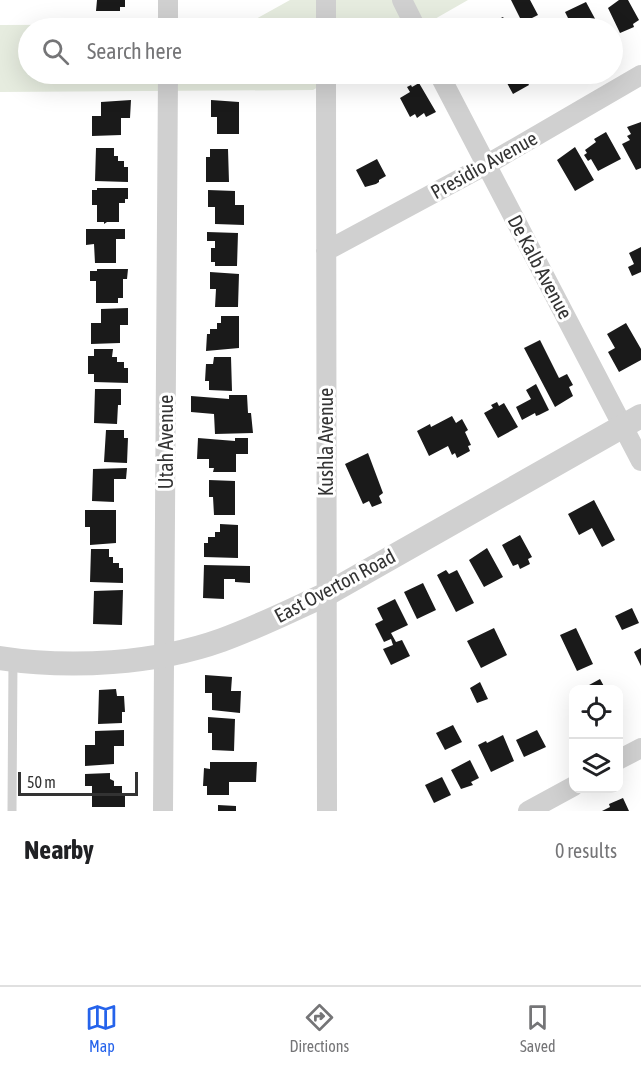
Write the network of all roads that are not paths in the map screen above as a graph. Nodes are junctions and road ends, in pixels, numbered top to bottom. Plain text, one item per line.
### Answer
1 (168, 0) edge
2 (326, 0) edge
3 (402, 0) edge
4 (168, 18) edge
5 (326, 18) edge
6 (411, 18) edge
7 (641, 75) edge
8 (168, 84) edge
9 (326, 84) edge
10 (444, 84) edge
11 (486, 165) junction
12 (326, 252) junction
13 (632, 421) edge
14 (641, 460) edge
15 (327, 594) junction
16 (164, 655) junction
17 (7, 659) edge
18 (641, 747) edge
19 (623, 757) edge
20 (569, 788) edge
21 (12, 811) edge
22 (163, 811) edge
23 (327, 811) edge
24 (528, 811) edge

1 - 4 street
2 - 5 street
3 - 6 street
7 - 11 street, Presidio Avenue
8 - 16 street, Utah Avenue
9 - 12 street, Kushla Avenue
10 - 11 street, De Kalb Avenue
11 - 12 street, Presidio Avenue
11 - 13 street, De Kalb Avenue
12 - 15 street, Kushla Avenue
13 - 14 street, De Kalb Avenue
13 - 15 street, East Overton Road
15 - 16 street, East Overton Road
15 - 23 street, Kushla Avenue
16 - 17 street, East Overton Road
16 - 22 street, Utah Avenue
17 - 21 lane
18 - 19 street
20 - 24 street

